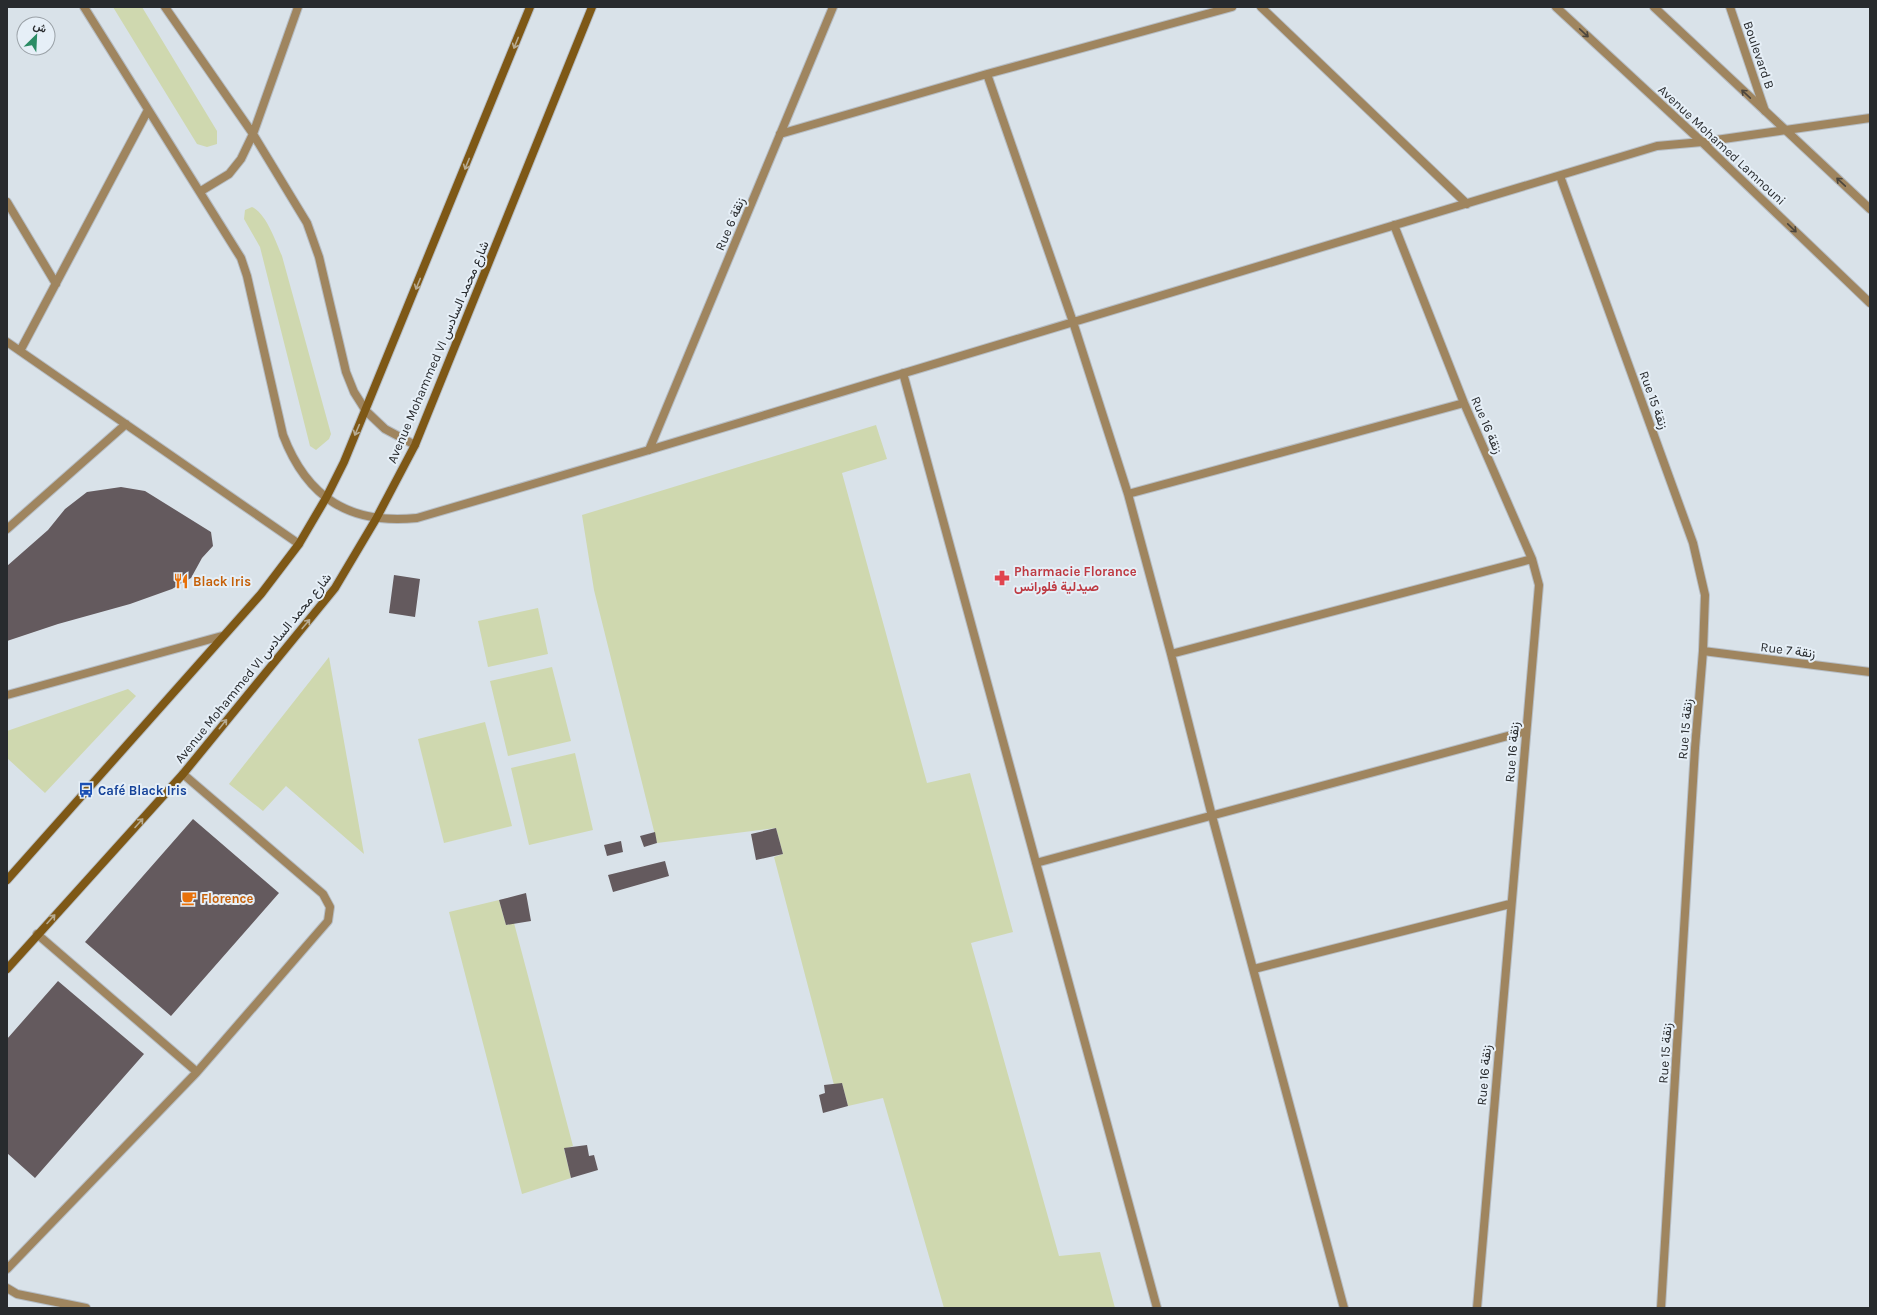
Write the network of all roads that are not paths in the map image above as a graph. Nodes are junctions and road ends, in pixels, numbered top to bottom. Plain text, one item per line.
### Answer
1 (84, 7) edge
2 (165, 7) edge
3 (298, 7) edge
4 (530, 7) edge
5 (592, 7) edge
6 (833, 7) edge
7 (1232, 7) edge
8 (1261, 7) edge
9 (1556, 7) edge
10 (1654, 7) edge
11 (1730, 7) edge
12 (987, 74) junction
13 (148, 110) junction
14 (1765, 111) junction
15 (1870, 118) edge
16 (1785, 131) junction
17 (253, 134) junction
18 (780, 134) junction
19 (1702, 142) junction
20 (1560, 176) junction
21 (201, 191) junction
22 (7, 202) edge
23 (1467, 204) junction
24 (1870, 209) edge
25 (1394, 225) junction
26 (56, 284) junction
27 (1870, 303) edge
28 (1073, 322) junction
29 (7, 342) edge
30 (20, 351) junction
31 (903, 374) junction
32 (1464, 403) junction
33 (366, 411) junction
34 (126, 424) junction
35 (415, 445) junction
36 (648, 450) junction
37 (1128, 494) junction
38 (326, 498) junction
39 (376, 519) junction
40 (7, 529) edge
41 (299, 544) junction
42 (1532, 558) junction
43 (222, 636) junction
44 (1703, 651) junction
45 (1171, 654) junction
46 (1870, 672) edge
47 (7, 695) edge
48 (1526, 731) junction
49 (183, 774) junction
50 (1212, 816) junction
51 (1036, 863) junction
52 (7, 880) edge
53 (1510, 904) junction
54 (38, 934) junction
55 (7, 969) edge
56 (1254, 969) junction
57 (197, 1072) junction
58 (7, 1269) edge
59 (7, 1288) edge
60 (86, 1308) edge
61 (1157, 1308) edge
62 (1344, 1308) edge
63 (1477, 1308) edge
64 (1661, 1308) edge

1 - 13 street
2 - 17 street
3 - 17 street
4 -> 33 main road
5 - 35 main road, Avenue Mohammed VI شارع محمد السادس
6 - 18 street, Rue 6 زنقة
7 - 12 street
8 - 23 street
9 -> 19 street, Avenue Mohamed Lamnouni
14 -> 10 street
11 - 14 street, Boulevard B
12 - 18 street
12 - 28 street
13 - 21 street
13 - 26 street
14 - 16 street
15 - 16 street
16 - 19 street
24 -> 16 street
17 - 21 street
17 - 33 street
18 - 36 street, Rue 6 زنقة
19 - 20 street
19 -> 27 street, Avenue Mohamed Lamnouni
20 - 23 street
20 - 44 street, Rue 15 زنقة
21 - 38 street
22 - 26 street
23 - 25 street
25 - 28 street
25 - 32 street, Rue 16 زنقة
26 - 30 street
28 - 31 street
28 - 37 street
29 - 30 street
30 - 34 street
31 - 36 street
31 - 51 street
32 - 37 street
32 - 42 street, Rue 16 زنقة
33 - 35 street
33 -> 38 main road
34 - 40 street
34 - 41 street
35 - 39 main road, Avenue Mohammed VI شارع محمد السادس
36 - 39 street
37 - 45 street
38 - 39 street
38 - 41 main road
49 -> 39 main road, Avenue Mohammed VI شارع محمد السادس
41 - 43 main road
42 - 45 street
42 - 48 street, Rue 16 زنقة
43 - 47 street
43 - 52 main road
44 - 46 street, Rue 7 زنقة
44 - 64 street, Rue 15 زنقة
45 - 50 street
48 - 50 street
48 - 53 street, Rue 16 زنقة
54 -> 49 main road, Avenue Mohammed VI شارع محمد السادس
49 - 57 street
50 - 51 street
50 - 56 street
51 - 61 street
53 - 56 street
53 - 63 street, Rue 16 زنقة
54 - 55 main road, Avenue Mohammed VI شارع محمد السادس
54 - 57 street
56 - 62 street
57 - 58 street
59 - 60 street

